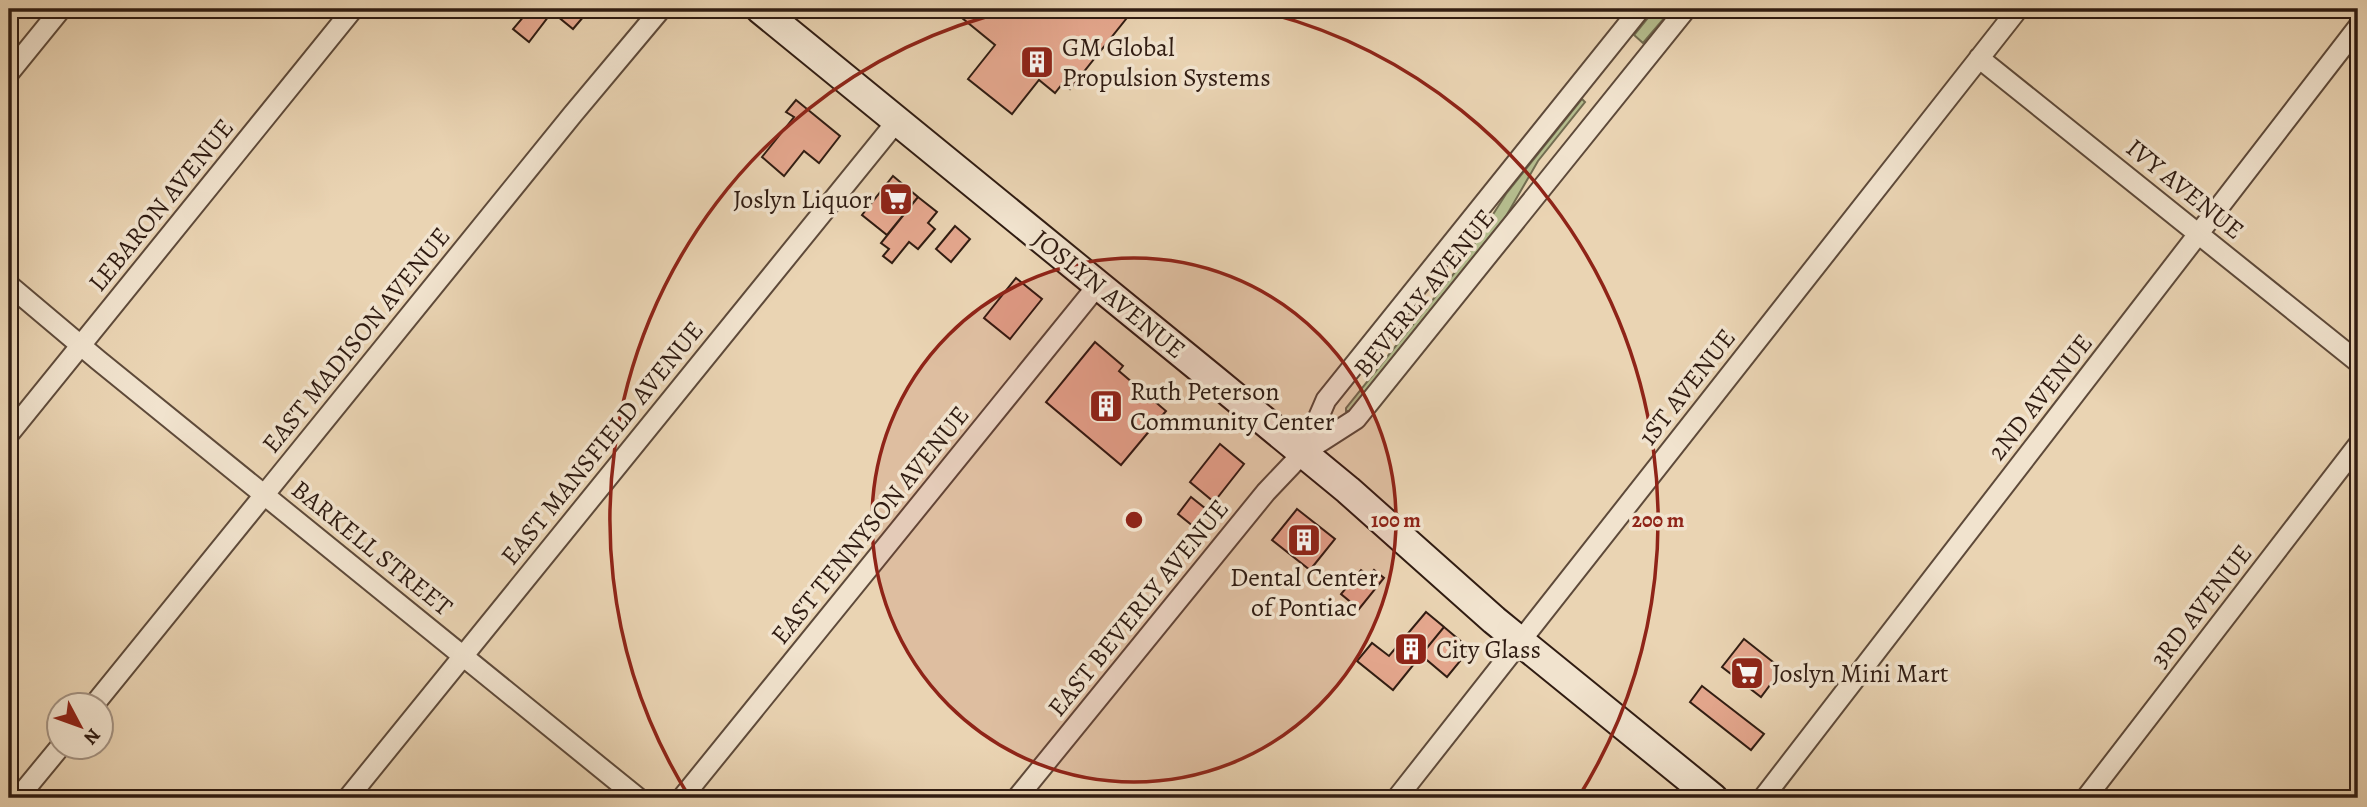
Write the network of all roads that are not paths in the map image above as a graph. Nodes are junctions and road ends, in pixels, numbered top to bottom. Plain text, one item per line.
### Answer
1 (61, 9) edge
2 (353, 9) edge
3 (661, 9) edge
4 (760, 9) edge
5 (1640, 9) edge
6 (1686, 9) edge
7 (2018, 9) edge
8 (2358, 27) edge
9 (1979, 58) junction
10 (9, 73) edge
11 (897, 121) junction
12 (2199, 233) junction
13 (9, 285) edge
14 (1098, 285) junction
15 (80, 345) junction
16 (2358, 362) edge
17 (9, 434) edge
18 (2358, 445) edge
19 (1303, 453) junction
20 (264, 495) junction
21 (1520, 641) junction
22 (463, 656) junction
23 (104, 692) edge
24 (48, 762) edge
25 (18, 798) edge
26 (348, 798) edge
27 (638, 798) edge
28 (682, 798) edge
29 (1017, 798) edge
30 (1397, 798) edge
31 (1713, 798) edge
32 (1763, 798) edge
33 (2086, 798) edge

1 - 10 street
2 - 15 street, LEBARON AVENUE
3 - 20 street, EAST MADISON AVENUE
4 - 11 main road, JOSLYN AVENUE
5 - 19 street, BEVERLY AVENUE
6 - 19 street, BEVERLY AVENUE
7 - 9 street, 1ST AVENUE
8 - 12 street, 2ND AVENUE
9 - 12 street, IVY AVENUE
9 - 21 street, 1ST AVENUE
11 - 14 main road, JOSLYN AVENUE
11 - 22 street, EAST MANSFIELD AVENUE
12 - 16 street, IVY AVENUE
12 - 32 street, 2ND AVENUE
13 - 15 street, BARKELL STREET
14 - 19 main road, JOSLYN AVENUE
14 - 28 street, EAST TENNYSON AVENUE
15 - 17 street, LEBARON AVENUE
15 - 20 street, BARKELL STREET
18 - 33 street, 3RD AVENUE
19 - 21 main road, JOSLYN AVENUE
19 - 29 street, EAST BEVERLY AVENUE
20 - 22 street, BARKELL STREET
20 - 23 street, EAST MADISON AVENUE
21 - 30 street, 1ST AVENUE
21 - 31 main road, JOSLYN AVENUE
22 - 26 street, EAST MANSFIELD AVENUE
22 - 27 street, BARKELL STREET
24 - 25 street

